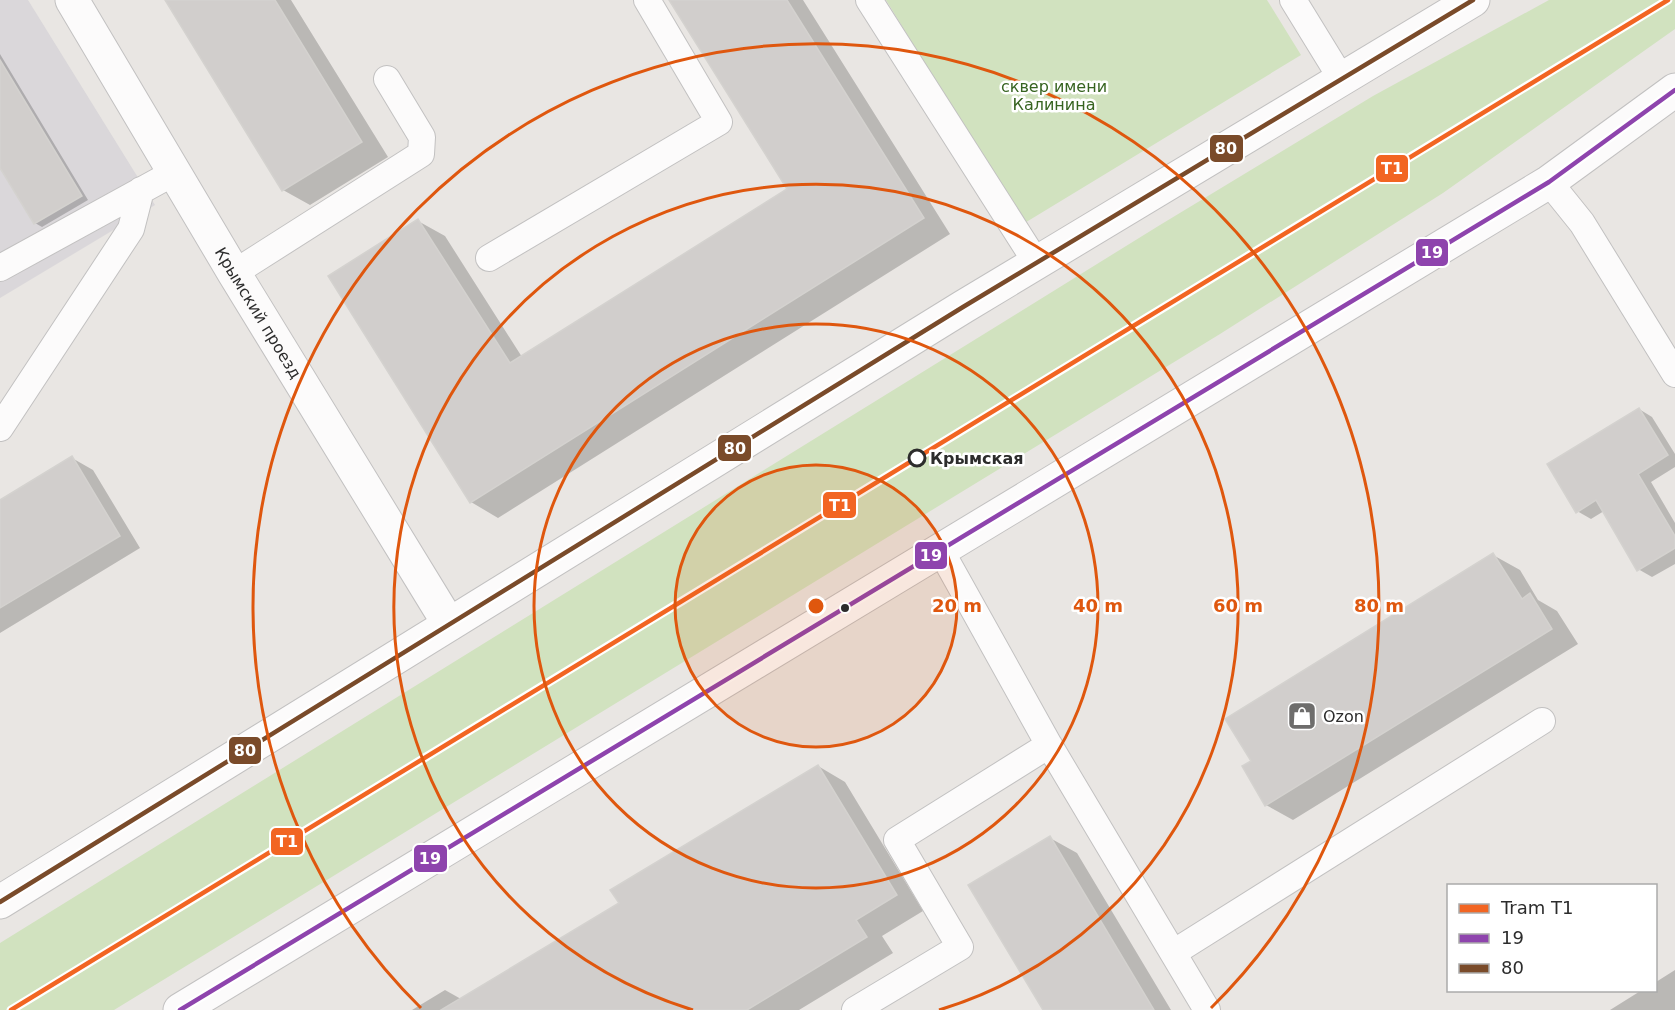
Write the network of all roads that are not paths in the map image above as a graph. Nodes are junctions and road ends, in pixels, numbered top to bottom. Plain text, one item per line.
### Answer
1 (72, 0) edge
2 (647, 0) edge
3 (869, 0) edge
4 (1293, 0) edge
5 (1473, 0) edge
6 (1341, 78) junction
7 (387, 79) dead end
8 (1675, 90) edge
9 (175, 172) junction
10 (1549, 182) junction
11 (141, 190) junction
12 (489, 258) dead end
13 (2, 261) edge
14 (1036, 262) junction
15 (234, 273) junction
16 (1675, 374) edge
17 (0, 428) edge
18 (941, 551) junction
19 (449, 624) junction
20 (1542, 721) dead end
21 (1049, 745) junction
22 (0, 902) edge
23 (1173, 953) junction
24 (180, 1010) edge
25 (855, 1010) edge
26 (1207, 1010) edge

1 - 9 main road, Крымский проезд
2 - 12 lane
3 - 14 lane
4 - 6 lane
5 - 6 main road
6 - 14 main road
7 - 15 lane
8 - 10 main road
9 - 11 lane
9 - 15 main road, Крымский проезд
10 - 16 lane
10 - 18 main road
11 - 13 lane
11 - 17 lane
14 - 19 main road
15 - 19 main road, Крымский проезд
18 - 21 lane
18 - 24 main road
19 - 22 main road
20 - 23 lane
21 - 23 lane
21 - 25 lane
23 - 26 lane

